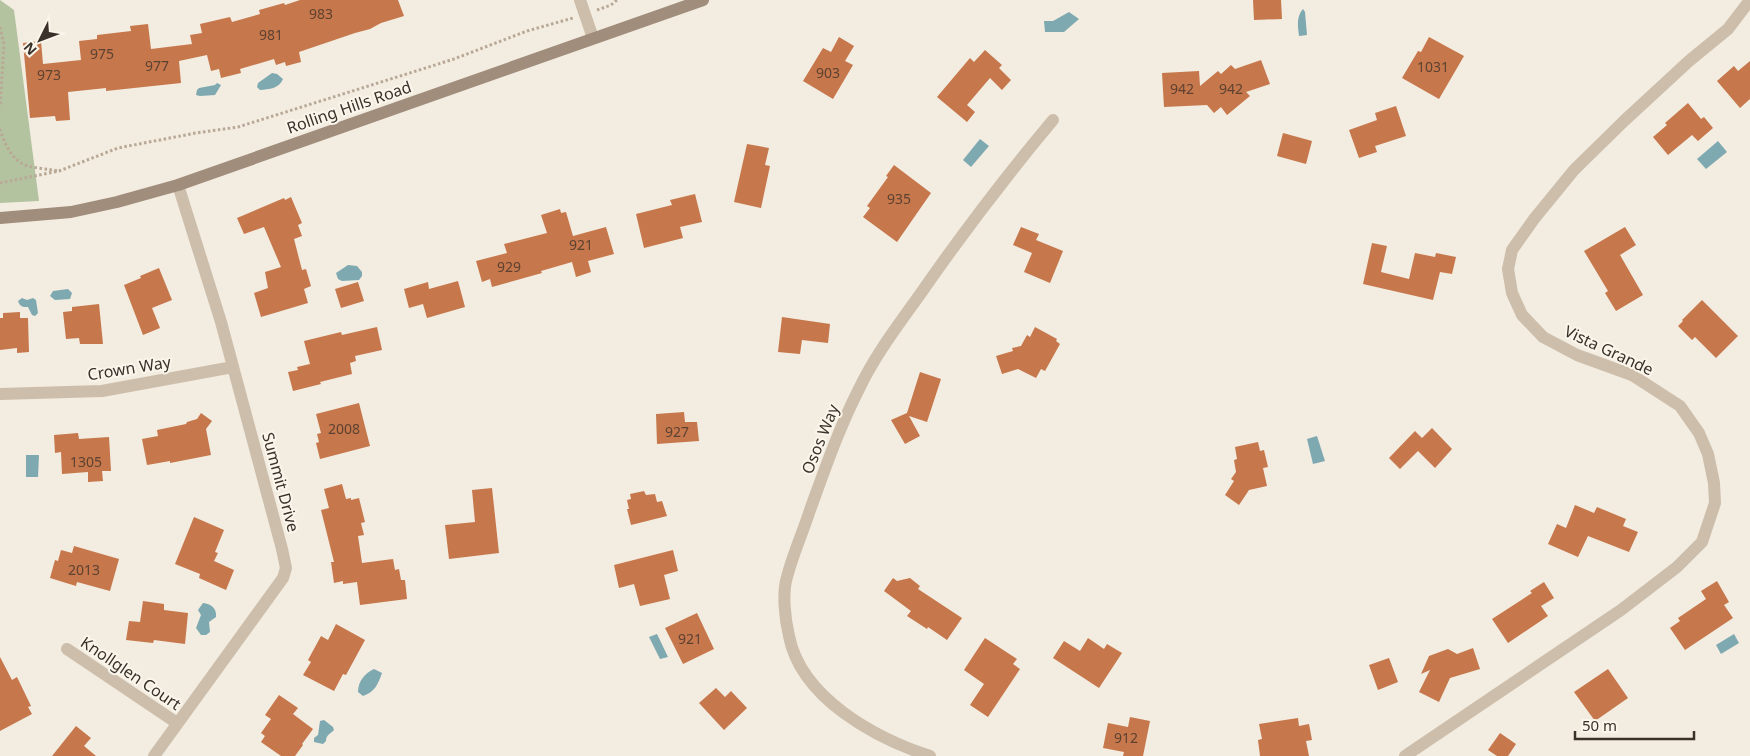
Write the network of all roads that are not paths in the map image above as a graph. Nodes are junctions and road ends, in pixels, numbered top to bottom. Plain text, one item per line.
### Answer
1 (580, 0) edge
2 (702, 0) edge
3 (1750, 0) edge
4 (593, 38) junction
5 (1052, 120) dead end
6 (178, 185) junction
7 (0, 218) edge
8 (232, 367) junction
9 (0, 394) edge
10 (67, 649) dead end
11 (177, 724) junction
12 (154, 756) edge
13 (930, 756) edge
14 (1405, 756) edge

1 - 4 street
2 - 4 street, Rolling Hills Road
3 - 14 street, Vista Grande
4 - 6 street, Rolling Hills Road
5 - 13 street, Osos Way
6 - 7 street, Rolling Hills Road
6 - 8 street, Summit Drive
8 - 9 street, Crown Way
8 - 11 street, Summit Drive
10 - 11 street, Knollglen Court
11 - 12 street, Summit Drive

